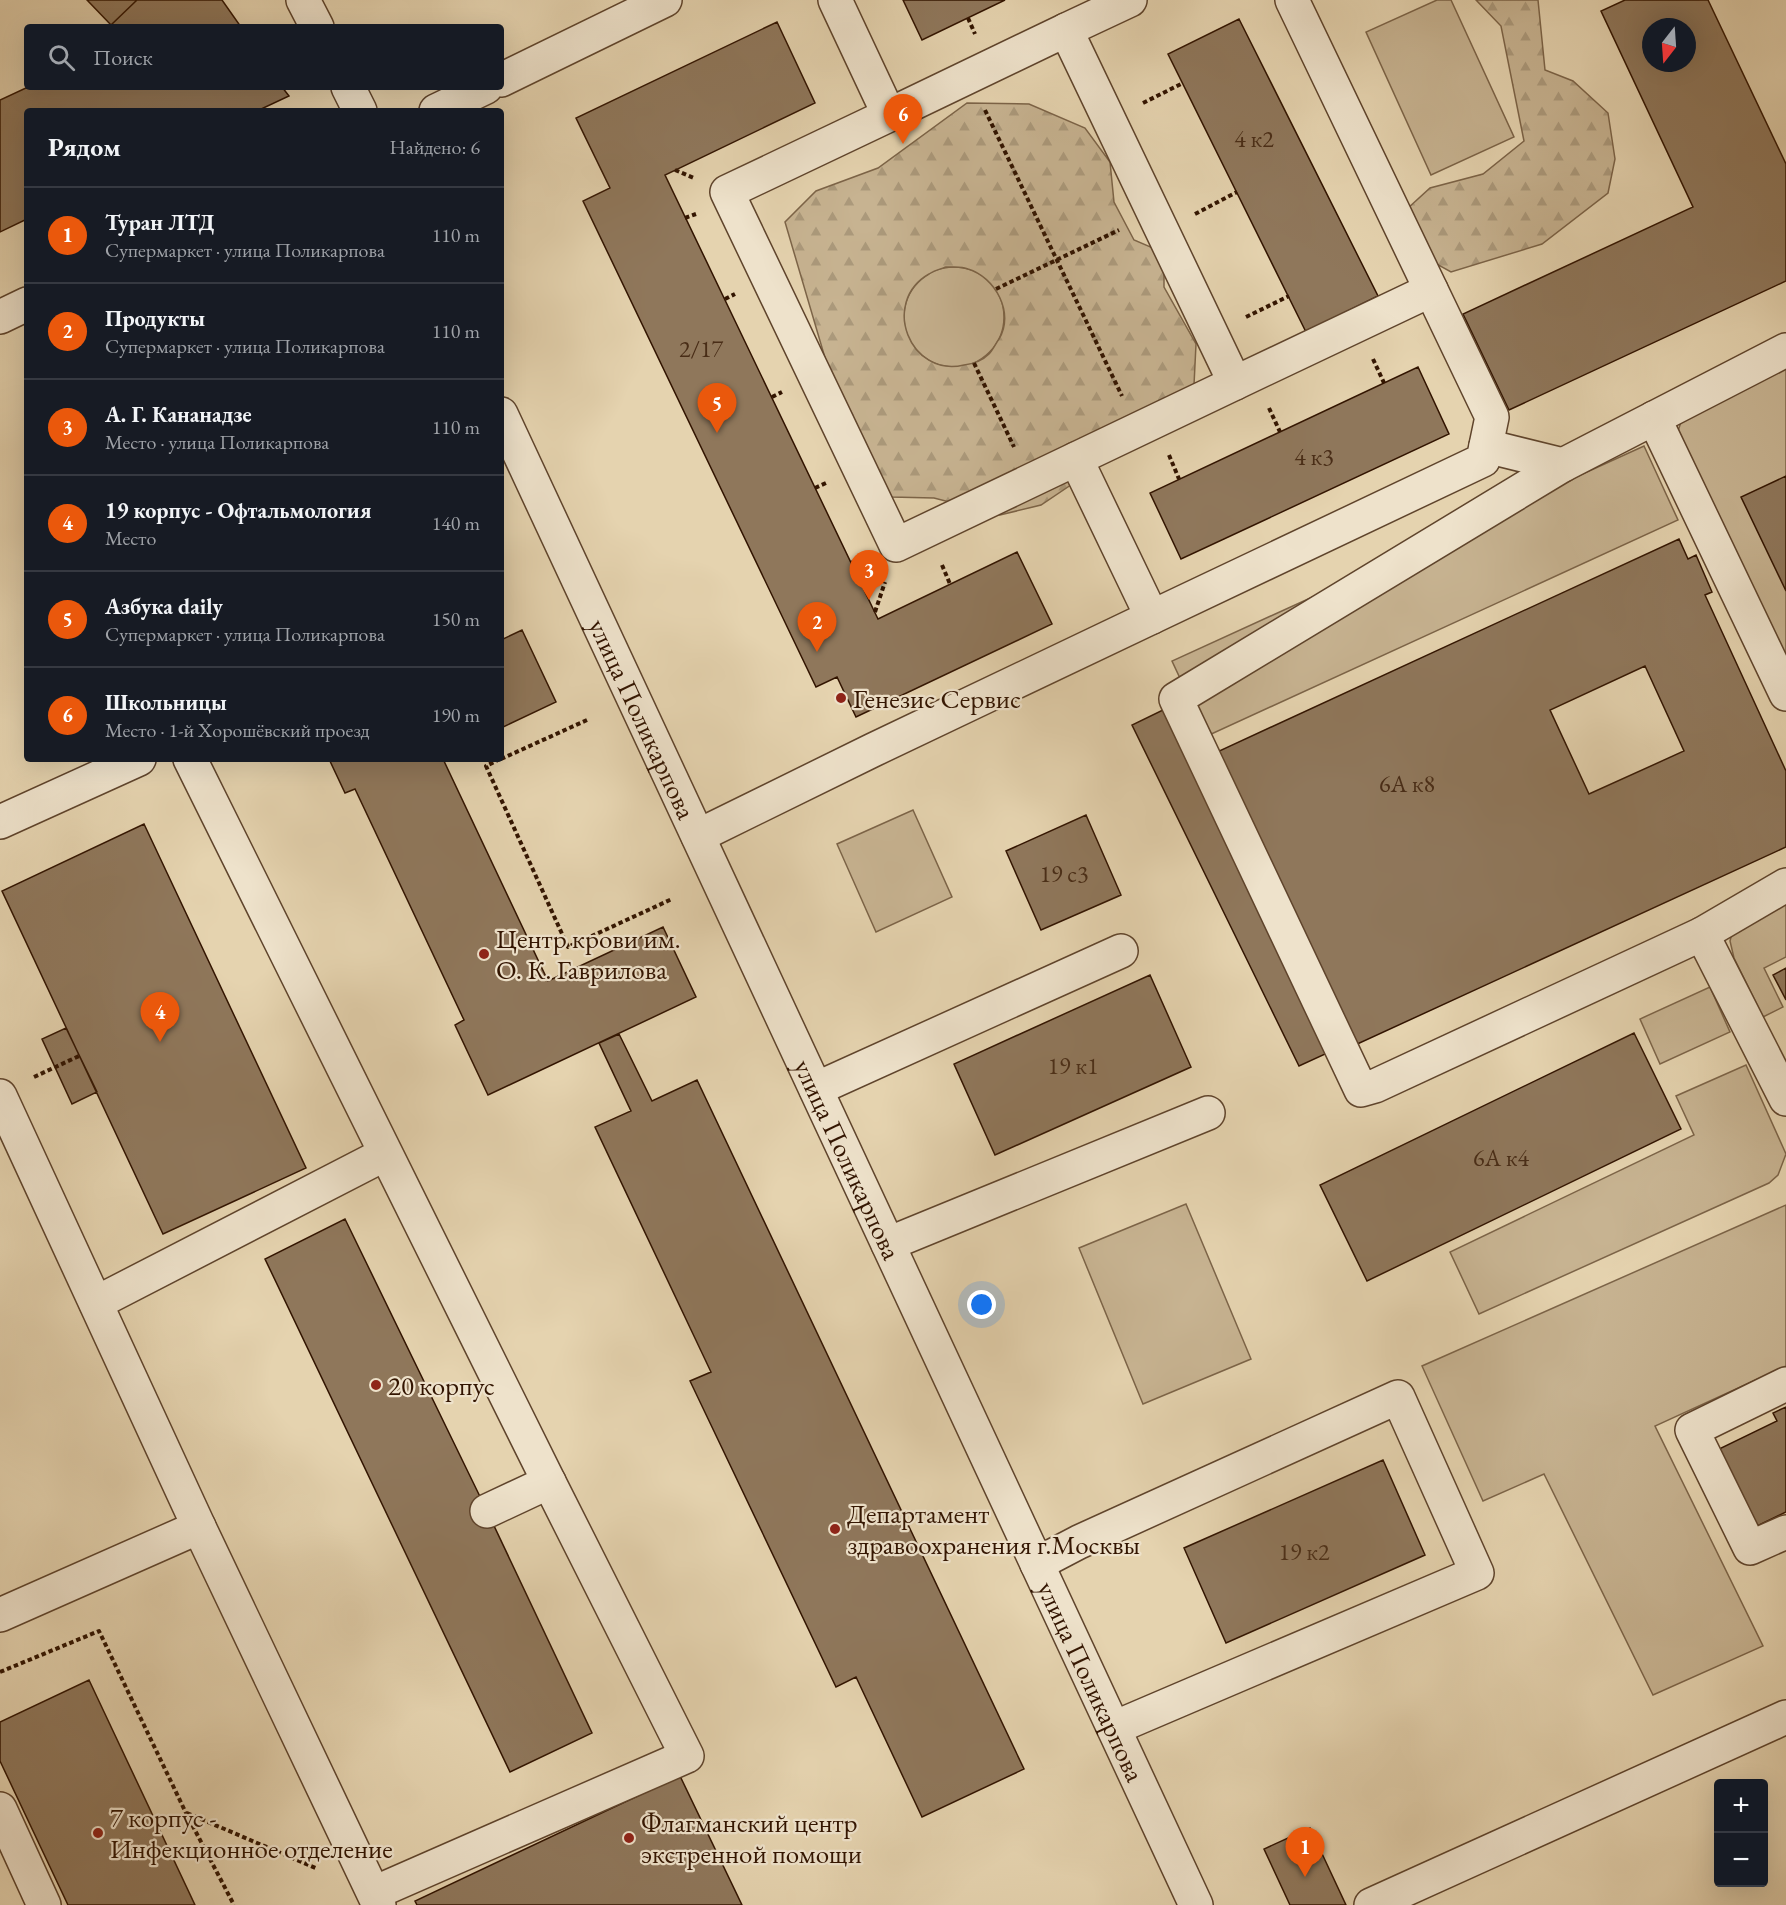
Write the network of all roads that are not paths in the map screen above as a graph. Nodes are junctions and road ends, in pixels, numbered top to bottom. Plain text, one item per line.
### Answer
1 (303, 0) edge
2 (665, 0) edge
3 (835, 0) edge
4 (1130, 0) edge
5 (1292, 0) edge
6 (315, 24) edge
7 (1066, 30) junction
8 (504, 79) edge
9 (350, 90) edge
10 (480, 90) edge
11 (358, 108) edge
12 (442, 108) edge
13 (889, 115) junction
14 (1431, 290) junction
15 (24, 305) edge
16 (0, 317) edge
17 (1786, 350) edge
18 (1235, 383) junction
19 (1654, 418) junction
20 (504, 420) edge
21 (1486, 446) junction
22 (1076, 459) junction
23 (1563, 465) junction
24 (1152, 617) junction
25 (1786, 694) edge
26 (132, 762) edge
27 (191, 762) edge
28 (0, 822) edge
29 (698, 836) junction
30 (1786, 885) edge
31 (1702, 934) junction
32 (1121, 951) dead end
33 (14, 1088) edge
34 (816, 1089) junction
35 (1786, 1099) edge
36 (1208, 1113) dead end
37 (386, 1154) junction
38 (888, 1244) junction
39 (96, 1303) junction
40 (1786, 1384) edge
41 (549, 1482) junction
42 (488, 1511) dead end
43 (199, 1527) junction
44 (1786, 1532) edge
45 (1037, 1564) junction
46 (0, 1615) edge
47 (1786, 1717) edge
48 (1114, 1728) junction
49 (0, 1809) edge
50 (377, 1899) edge
51 (44, 1905) edge
52 (1196, 1905) edge
53 (1371, 1905) edge

1 - 6 street
2 - 8 street
3 - 13 street
4 - 7 street
5 - 14 street
7 - 13 street
7 - 18 street
9 - 11 street
10 - 12 street
13 - 22 street
14 - 18 street
14 - 21 street
15 - 16 street
17 - 19 street
18 - 22 street
19 - 23 street
19 - 25 street
20 - 29 street, улица Поликарпова
21 - 23 street
21 - 24 street
22 - 24 street
23 - 31 street
24 - 29 street
26 - 28 street
27 - 37 street
29 - 34 street, улица Поликарпова
30 - 31 street
31 - 35 street
32 - 34 street
33 - 39 street
34 - 38 street, улица Поликарпова
36 - 38 street
37 - 39 street
37 - 41 street
38 - 45 street, улица Поликарпова
39 - 43 street
40 - 44 street
41 - 42 street
41 - 50 street
43 - 46 street
43 - 50 street
45 - 48 street, улица Поликарпова
45 - 48 street
47 - 53 street
48 - 52 street, улица Поликарпова
49 - 51 street

